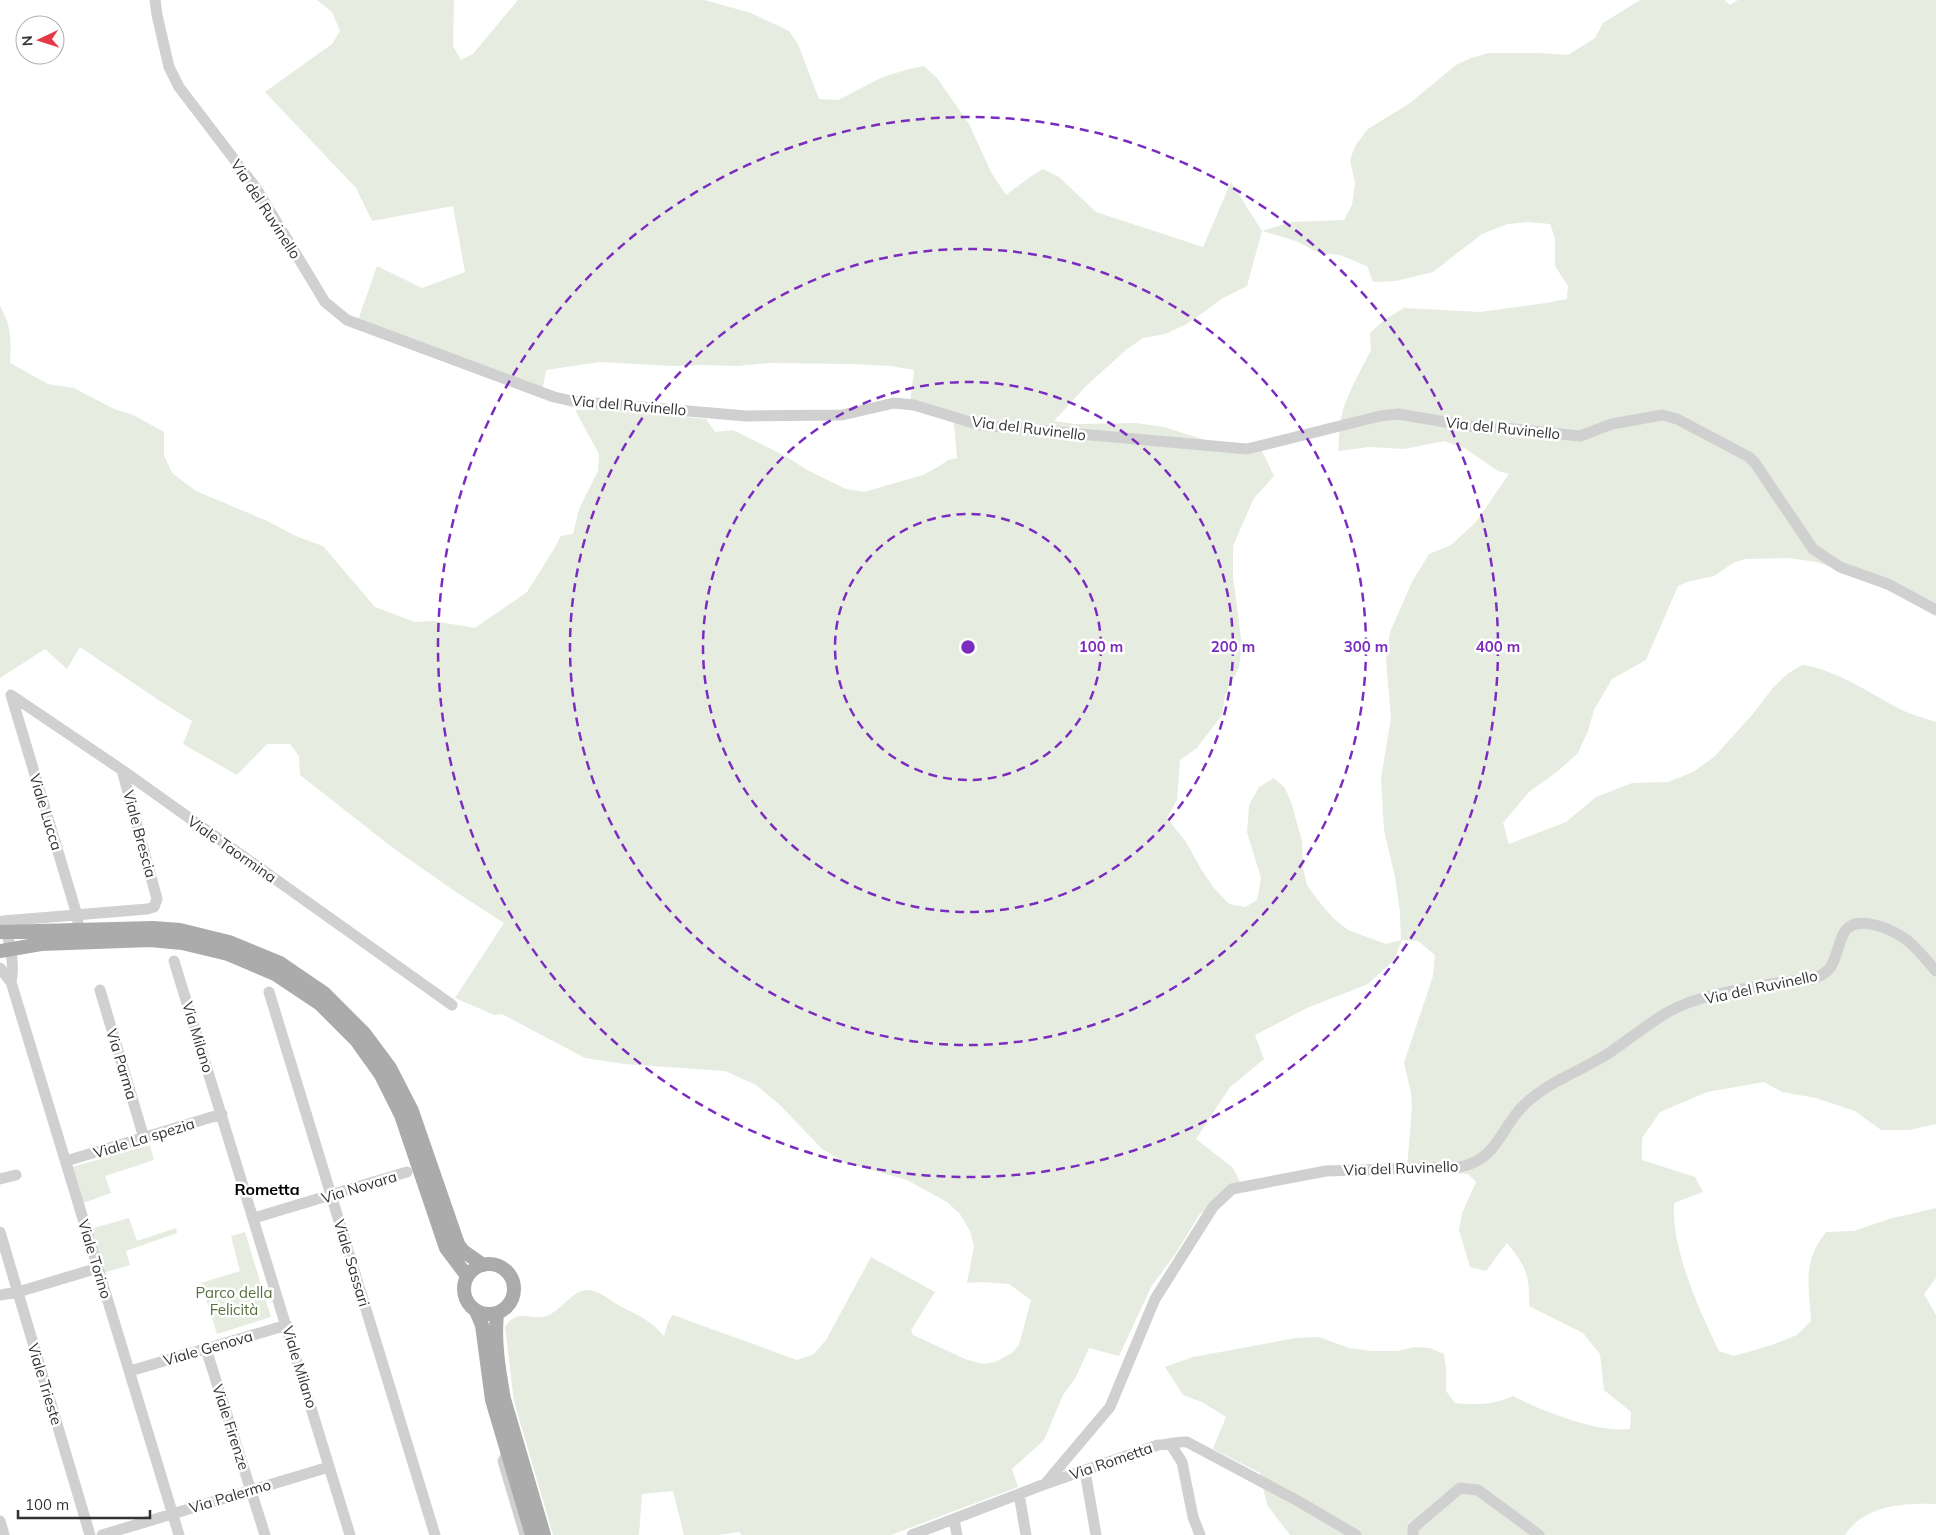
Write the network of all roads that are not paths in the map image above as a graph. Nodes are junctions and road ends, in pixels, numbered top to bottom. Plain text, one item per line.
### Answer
1 (156, 0) edge
2 (1936, 610) edge
3 (11, 695) joint
4 (122, 770) junction
5 (77, 914) junction
6 (2, 926) edge
7 (79, 931) junction
8 (5, 950) edge
9 (174, 961) dead end
10 (0, 968) edge
11 (1936, 971) edge
12 (11, 982) junction
13 (100, 990) dead end
14 (270, 992) dead end
15 (452, 1005) dead end
16 (222, 1114) junction
17 (144, 1138) junction
18 (66, 1161) junction
19 (407, 1172) dead end
20 (16, 1176) dead end
21 (0, 1179) edge
22 (332, 1195) junction
23 (254, 1218) junction
24 (0, 1232) edge
25 (483, 1265) junction
26 (98, 1268) junction
27 (467, 1276) junction
28 (18, 1292) junction
29 (0, 1295) edge
30 (476, 1312) junction
31 (497, 1314) junction
32 (287, 1325) junction
33 (206, 1349) junction
34 (130, 1371) junction
35 (1171, 1444) junction
36 (508, 1453) junction
37 (329, 1467) junction
38 (1085, 1471) junction
39 (1045, 1484) junction
40 (252, 1489) junction
41 (1019, 1494) junction
42 (172, 1514) junction
43 (954, 1519) junction
44 (0, 1521) edge
45 (4, 1535) edge
46 (90, 1535) edge
47 (102, 1535) edge
48 (179, 1535) edge
49 (265, 1535) edge
50 (350, 1535) edge
51 (434, 1535) edge
52 (524, 1535) edge
53 (532, 1535) edge
54 (544, 1535) edge
55 (912, 1535) edge
56 (957, 1535) edge
57 (1026, 1535) edge
58 (1096, 1535) edge
59 (1200, 1535) edge
60 (1356, 1535) edge
61 (1413, 1535) edge
62 (1539, 1535) edge

1 - 2 street, Via del Ruvinello
3 - 4 street, Viale Taormina
3 - 5 street, Viale Lucca
4 - 5 street, Viale Brescia
4 - 15 street, Viale Taormina
5 - 6 street
5 - 7 street, Viale Lucca
6 - 7 main road
6 - 8 street, Viale Torino
7 - 25 main road
8 - 12 street, Viale Torino
8 - 27 main road
9 - 16 street, Via Milano
10 - 12 street, Viale Torino
11 - 39 street, Via del Ruvinello
12 - 18 street, Viale Torino
13 - 17 street, Via Parma
14 - 22 street, Viale Sassari
16 - 17 street, Viale La spezia
16 - 23 street, Viale Milano
17 - 18 street, Viale La spezia
18 - 26 street, Viale Torino
19 - 22 street, Via Novara
20 - 21 street
22 - 23 street, Via Novara
22 - 51 street, Viale Sassari
23 - 32 street, Viale Milano
24 - 28 street, Viale Trieste
25 - 27 main road
25 - 31 main road
26 - 28 street
26 - 34 street, Viale Torino
27 - 30 main road
28 - 29 street
28 - 46 street, Viale Trieste
30 - 31 main road
30 - 36 main road
31 - 54 main road
32 - 33 street, Viale Genova
32 - 37 street, Viale Milano
33 - 34 street, Viale Genova
33 - 40 street, Viale Firenze
34 - 42 street, Viale Torino
35 - 38 street, Via Rometta
35 - 59 street
35 - 60 street, Via Rometta
36 - 52 street
36 - 53 main road
37 - 40 street, Via Palermo
37 - 50 street, Viale Milano
38 - 39 street, Via Rometta
38 - 58 street
39 - 41 street, Via Rometta
40 - 42 street, Via Palermo
40 - 49 street, Viale Firenze
41 - 43 street, Via Rometta
41 - 57 street
42 - 47 street, Via Palermo
42 - 48 street, Viale Torino
43 - 55 street, Via Rometta
43 - 56 street
44 - 45 street
61 - 62 street

